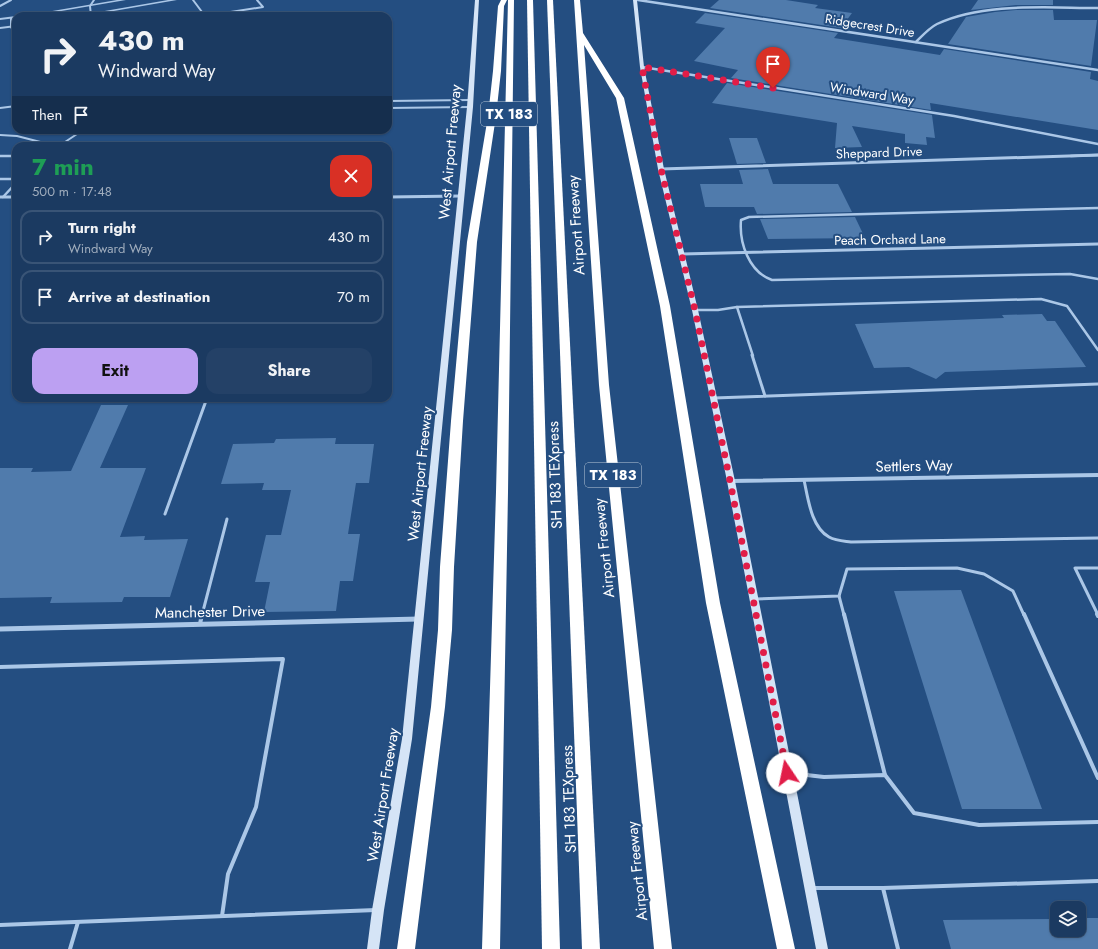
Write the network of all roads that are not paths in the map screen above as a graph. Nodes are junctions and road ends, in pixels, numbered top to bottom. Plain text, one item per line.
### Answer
1 (12, 0) edge
2 (94, 0) edge
3 (124, 0) edge
4 (176, 0) edge
5 (193, 0) edge
6 (257, 0) edge
7 (477, 0) edge
8 (504, 0) edge
9 (511, 0) edge
10 (530, 0) edge
11 (550, 0) edge
12 (577, 0) edge
13 (637, 0) edge
14 (0, 6) edge
15 (90, 6) junction
16 (1098, 8) edge
17 (52, 12) edge
18 (90, 12) edge
19 (109, 12) edge
20 (202, 12) edge
21 (231, 12) edge
22 (11, 18) edge
23 (0, 19) edge
24 (12, 26) edge
25 (0, 28) edge
26 (579, 32) junction
27 (916, 42) junction
28 (642, 67) junction
29 (1098, 70) edge
30 (392, 101) edge
31 (470, 104) junction
32 (12, 106) edge
33 (0, 108) edge
34 (392, 108) edge
35 (78, 134) edge
36 (0, 135) edge
37 (40, 142) edge
38 (65, 142) edge
39 (1098, 144) edge
40 (1098, 155) edge
41 (0, 156) edge
42 (12, 156) edge
43 (661, 169) junction
44 (0, 179) edge
45 (12, 179) edge
46 (12, 187) edge
47 (460, 196) junction
48 (392, 197) edge
49 (2, 198) edge
50 (1098, 208) edge
51 (1098, 244) edge
52 (747, 252) junction
53 (682, 254) junction
54 (1098, 279) edge
55 (737, 307) junction
56 (695, 310) junction
57 (1098, 350) edge
58 (1098, 384) edge
59 (765, 396) junction
60 (712, 398) junction
61 (206, 402) edge
62 (1098, 474) edge
63 (804, 480) junction
64 (730, 481) junction
65 (165, 514) dead end
66 (227, 519) dead end
67 (1098, 538) edge
68 (1098, 568) edge
69 (839, 596) junction
70 (754, 599) junction
71 (1098, 616) edge
72 (420, 619) junction
73 (200, 624) junction
74 (0, 628) edge
75 (0, 667) edge
76 (787, 773) junction
77 (885, 775) junction
78 (1098, 778) edge
79 (1098, 822) edge
80 (1098, 881) edge
81 (810, 888) junction
82 (883, 888) junction
83 (378, 910) junction
84 (222, 916) junction
85 (78, 922) junction
86 (0, 925) edge
87 (70, 949) edge
88 (373, 949) edge
89 (406, 949) edge
90 (491, 949) edge
91 (551, 949) edge
92 (591, 949) edge
93 (663, 949) edge
94 (786, 949) edge
95 (822, 949) edge
96 (898, 949) edge

1 - 14 lane
2 - 15 lane
3 - 15 street
4 - 19 street
5 - 20 lane
6 - 21 lane
7 - 31 main road, West Airport Freeway
8 - 89 highway
9 - 90 highway, TX 183
10 - 91 highway, SH 183 TEXpress
11 - 92 highway, SH 183 TEXpress
12 - 26 highway, Airport Freeway / TX 183
13 - 27 street, Ridgecrest Drive
13 - 28 main road
15 - 17 street
15 - 18 lane
16 - 27 street
22 - 23 street
24 - 25 street
26 - 93 highway, Airport Freeway / TX 183
26 - 94 highway
27 - 29 street, Ridgecrest Drive
28 - 39 street, Windward Way
28 - 43 main road
30 - 31 lane
31 - 34 lane
31 - 47 main road, West Airport Freeway
32 - 33 lane
35 - 38 lane
36 - 37 lane
40 - 43 street, Sheppard Drive
41 - 42 lane
43 - 53 main road
44 - 45 lane
46 - 49 lane
47 - 48 street
47 - 72 main road, West Airport Freeway
50 - 52 lane
51 - 52 street, Peach Orchard Lane
52 - 53 street, Peach Orchard Lane
52 - 54 lane
53 - 56 main road
55 - 56 lane
55 - 57 lane
55 - 59 lane
56 - 60 main road
58 - 59 lane
59 - 60 lane
60 - 64 main road
61 - 65 lane
62 - 63 street, Settlers Way
63 - 64 street, Settlers Way
63 - 67 lane
64 - 70 main road
66 - 73 lane
68 - 71 lane
69 - 70 lane
69 - 77 lane
69 - 78 lane
70 - 76 main road
72 - 73 street, Manchester Drive
72 - 83 main road, West Airport Freeway
73 - 74 street, Manchester Drive
75 - 84 lane
76 - 77 lane
76 - 81 main road
77 - 79 lane
80 - 82 lane
81 - 82 lane
81 - 95 main road
82 - 96 lane
83 - 84 lane
83 - 88 main road, West Airport Freeway
84 - 85 lane
85 - 86 lane
85 - 87 lane

